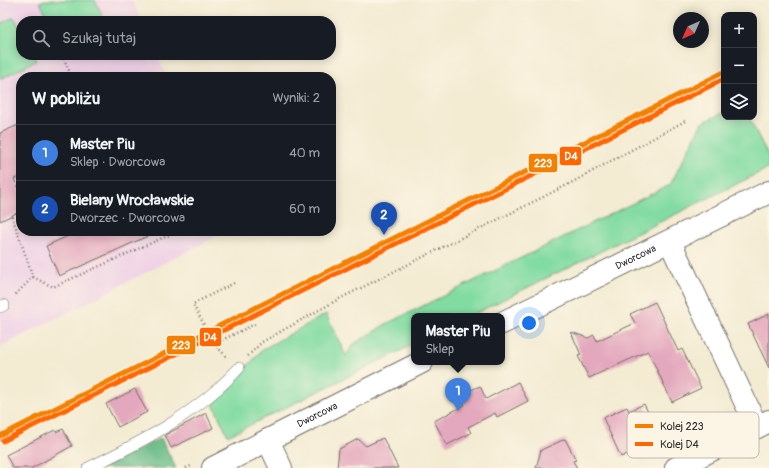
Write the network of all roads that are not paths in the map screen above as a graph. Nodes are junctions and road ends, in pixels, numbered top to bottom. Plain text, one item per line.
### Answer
1 (769, 192) edge
2 (670, 242) junction
3 (505, 322) edge
4 (416, 365) edge
5 (239, 368) road end
6 (765, 423) edge
7 (268, 440) junction
8 (696, 458) edge
9 (88, 468) edge
10 (213, 468) edge
11 (280, 468) edge
12 (676, 468) edge

1 - 2 street, Dworcowa
2 - 3 street, Dworcowa
2 - 6 street
4 - 7 street, Dworcowa
5 - 9 lane
7 - 10 street, Dworcowa
7 - 11 street
8 - 12 street

